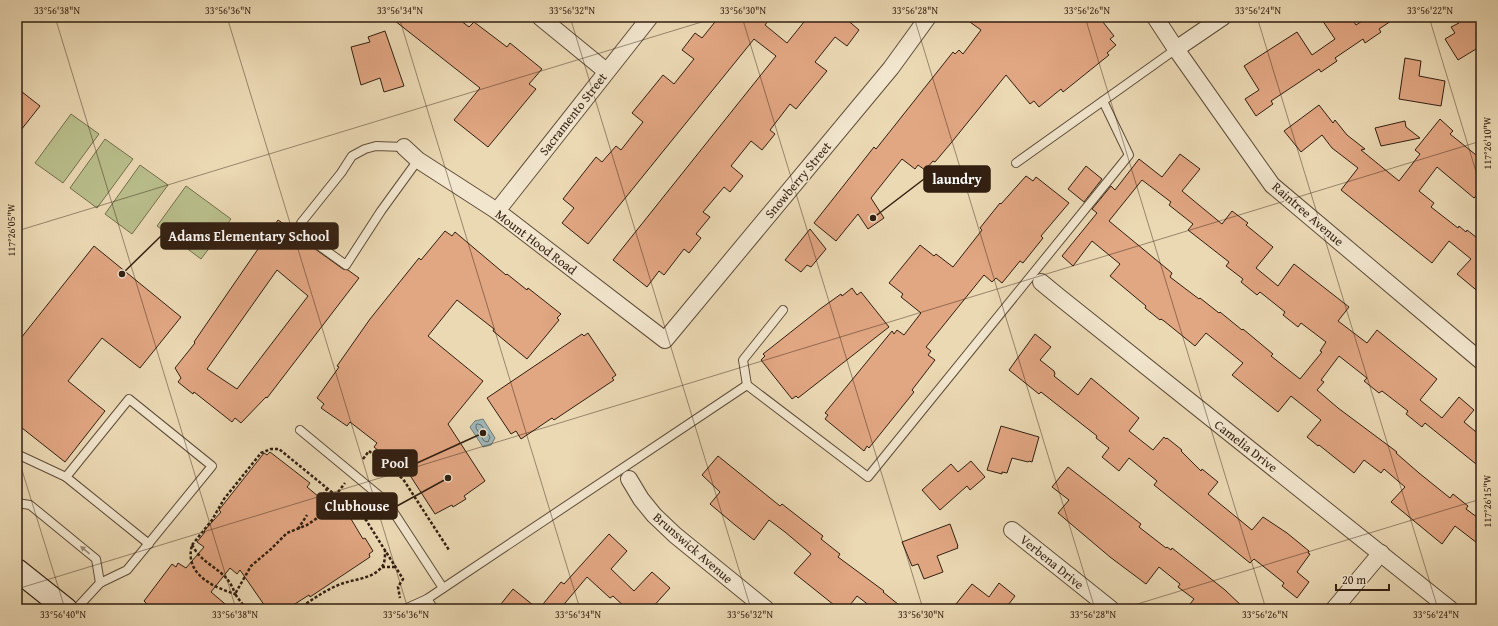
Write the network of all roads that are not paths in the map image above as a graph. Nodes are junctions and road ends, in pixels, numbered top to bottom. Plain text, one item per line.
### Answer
1 (540, 17) edge
2 (650, 17) edge
3 (928, 17) edge
4 (1155, 17) edge
5 (1222, 17) edge
6 (1176, 49) junction
7 (606, 71) junction
8 (1102, 101) junction
9 (404, 147) joint
10 (418, 160) junction
11 (1016, 163) dead end
12 (497, 212) junction
13 (1037, 278) junction
14 (783, 310) dead end
15 (665, 340) joint
16 (1481, 362) edge
17 (747, 385) junction
18 (300, 430) dead end
19 (19, 455) dead end
20 (625, 474) junction
21 (66, 476) junction
22 (17, 503) edge
23 (1012, 530) dead end
24 (149, 544) junction
25 (1381, 553) junction
26 (19, 576) edge
27 (100, 583) junction
28 (443, 588) junction
29 (427, 599) junction
30 (66, 609) edge
31 (76, 609) edge
32 (405, 609) edge
33 (434, 609) edge
34 (766, 609) edge
35 (1111, 609) edge
36 (1334, 609) edge
37 (1450, 609) edge

1 - 7 street
2 - 7 street, Sacramento Street
3 - 15 street, Snowberry Street
4 - 6 street, Raintree Avenue
5 - 6 street
6 - 8 lane
6 - 16 street, Raintree Avenue
7 - 12 street, Sacramento Street
8 - 11 lane
8 - 13 lane
9 - 10 street, Mount Hood Road
9 - 10 lane
10 - 12 street, Mount Hood Road
12 - 15 street, Mount Hood Road
13 - 17 lane
13 - 25 street, Camelia Drive
14 - 17 lane
17 - 20 lane
18 - 28 lane
19 - 21 lane
20 - 28 lane
20 - 34 street, Brunswick Avenue
21 - 24 lane
21 - 24 lane
27 -> 22 lane
23 - 35 street, Verbena Drive
24 - 27 lane
25 - 36 street
25 - 37 street, Camelia Drive
26 - 30 street
27 - 31 lane
28 - 29 lane
29 - 32 lane
29 - 33 lane

